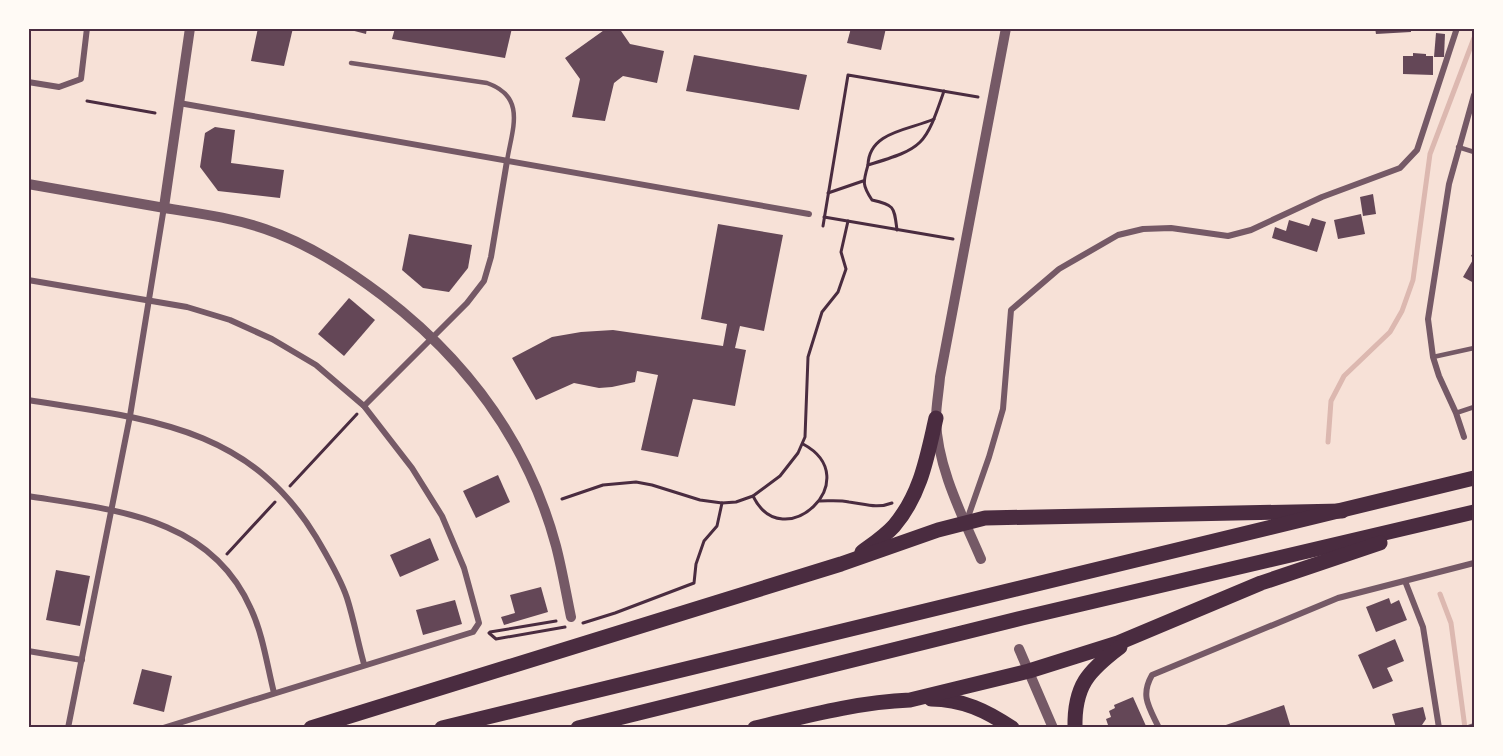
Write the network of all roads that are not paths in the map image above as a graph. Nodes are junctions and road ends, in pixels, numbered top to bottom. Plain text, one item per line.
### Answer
1 (87, 28) edge
2 (190, 28) edge
3 (1006, 28) edge
4 (1457, 28) edge
5 (351, 63) dead end
6 (28, 82) edge
7 (1474, 95) edge
8 (178, 103) junction
9 (1458, 147) junction
10 (1474, 152) edge
11 (507, 161) junction
12 (28, 184) edge
13 (164, 207) junction
14 (809, 214) dead end
15 (28, 280) edge
16 (150, 300) junction
17 (432, 336) junction
18 (1474, 348) edge
19 (1433, 357) junction
20 (28, 400) edge
21 (364, 406) junction
22 (1474, 407) edge
23 (1456, 413) junction
24 (130, 416) junction
25 (936, 418) junction
26 (1464, 437) dead end
27 (1474, 478) edge
28 (28, 496) edge
29 (113, 510) junction
30 (1342, 511) junction
31 (1471, 513) edge
32 (965, 523) junction
33 (981, 559) dead end
34 (1474, 563) edge
35 (841, 564) junction
36 (1405, 581) junction
37 (573, 622) road end
38 (1134, 636) junction
39 (1019, 649) dead end
40 (28, 651) edge
41 (82, 660) junction
42 (364, 664) junction
43 (1029, 671) junction
44 (274, 693) junction
45 (910, 700) junction
46 (1474, 726) edge
47 (68, 728) edge
48 (163, 728) edge
49 (311, 728) edge
50 (442, 728) edge
51 (578, 728) edge
52 (755, 728) edge
53 (1012, 728) edge
54 (1053, 728) edge
55 (1075, 728) edge
56 (1158, 728) edge
57 (1439, 728) edge
58 (1468, 728) edge

1 - 6 street
2 - 8 street
3 - 25 street
4 - 32 street
5 - 11 lane
7 - 9 street
8 - 11 street
8 - 13 street
9 - 10 lane
9 - 19 street
11 - 14 street
11 - 17 street
12 - 13 street
13 - 16 street
13 - 17 street
15 - 16 street
16 - 21 street
16 - 24 street
17 - 21 street
17 - 37 street
18 - 19 lane
19 - 23 street
20 - 24 street
21 - 42 street
22 - 23 lane
23 - 26 street
24 - 29 street
24 - 42 street
25 - 32 street
25 - 35 highway
27 - 30 highway
28 - 29 street
29 - 41 street
29 - 44 street
30 - 32 highway
30 - 50 highway
31 - 38 highway
31 - 51 highway
32 - 33 street
32 - 35 highway
34 - 36 street
35 - 49 highway
36 - 56 street
36 - 57 street
38 - 43 highway
38 - 55 highway
39 - 43 street
40 - 41 street
41 - 47 street
42 - 44 street
43 - 45 highway
43 - 54 street
44 - 48 street
45 - 52 highway
45 - 53 highway
46 - 58 street

